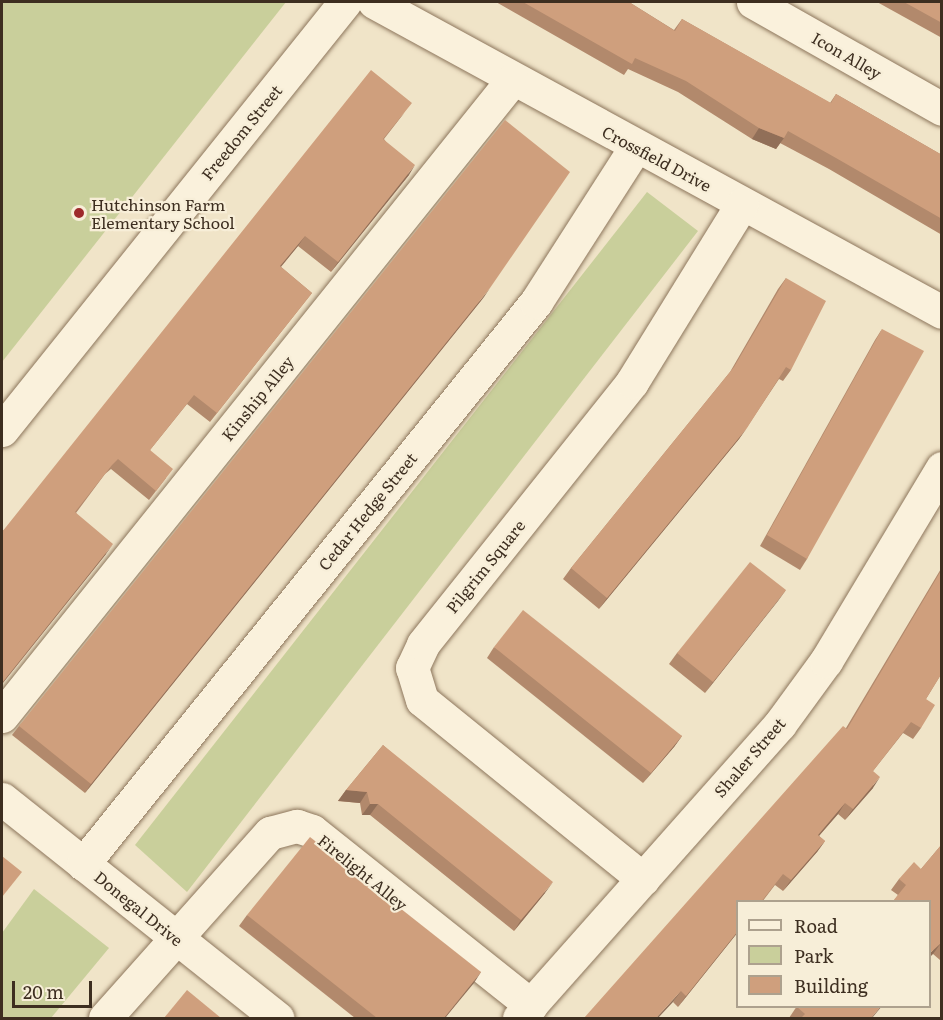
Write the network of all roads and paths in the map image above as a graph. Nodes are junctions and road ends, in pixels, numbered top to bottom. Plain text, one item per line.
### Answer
1 (345, 2) edge
2 (374, 2) edge
3 (753, 2) edge
4 (512, 80) junction
5 (942, 109) edge
6 (636, 146) junction
7 (742, 204) junction
8 (942, 312) edge
9 (2, 430) edge
10 (942, 468) edge
11 (2, 716) edge
12 (2, 798) edge
13 (83, 864) junction
14 (644, 879) junction
15 (176, 938) junction
16 (525, 1012) edge
17 (105, 1018) edge
18 (277, 1018) edge

1 - 9 street, Freedom Street
2 - 4 street, Crossfield Drive
3 - 5 street, Icon Alley
4 - 6 street, Crossfield Drive
4 - 11 street, Kinship Alley
6 - 7 street, Crossfield Drive
6 - 13 street, Cedar Hedge Street
7 - 8 street, Crossfield Drive
7 - 14 street, Pilgrim Square
10 - 14 street, Shaler Street
12 - 13 street, Donegal Drive
13 - 15 street, Donegal Drive
14 - 16 street, Shaler Street
15 - 16 street, Firelight Alley
15 - 17 street, Firelight Alley
15 - 18 street, Donegal Drive

